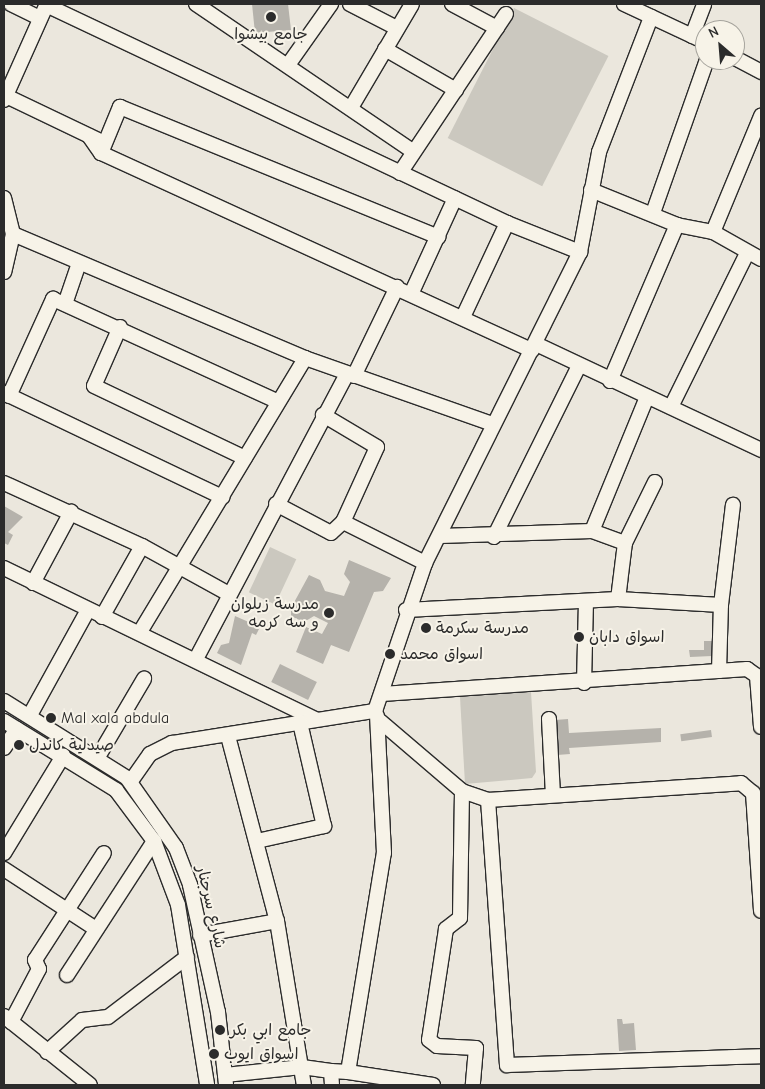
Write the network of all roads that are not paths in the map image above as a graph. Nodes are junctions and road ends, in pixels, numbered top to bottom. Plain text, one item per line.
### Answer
1 (11, 4) edge
2 (196, 4) edge
3 (331, 4) edge
4 (350, 4) edge
5 (412, 4) edge
6 (452, 4) edge
7 (624, 4) edge
8 (704, 4) edge
9 (44, 9) edge
10 (506, 14) dead end
11 (651, 17) junction
12 (701, 20) edge
13 (397, 28) junction
14 (497, 28) junction
15 (695, 38) edge
16 (386, 49) junction
17 (745, 62) edge
18 (288, 66) junction
19 (760, 68) edge
20 (703, 70) edge
21 (456, 90) junction
22 (4, 97) edge
23 (352, 106) junction
24 (761, 116) edge
25 (103, 148) junction
26 (414, 152) junction
27 (400, 173) junction
28 (591, 190) junction
29 (4, 198) edge
30 (455, 198) junction
31 (653, 213) junction
32 (507, 223) junction
33 (677, 225) junction
34 (713, 232) junction
35 (13, 234) junction
36 (438, 237) junction
37 (7, 250) edge
38 (580, 252) junction
39 (747, 253) junction
40 (761, 259) edge
41 (79, 263) junction
42 (4, 272) edge
43 (397, 287) junction
44 (412, 292) junction
45 (65, 304) junction
46 (463, 317) junction
47 (120, 327) junction
48 (534, 347) junction
49 (305, 358) junction
50 (579, 366) junction
51 (350, 375) junction
52 (610, 381) junction
53 (7, 395) edge
54 (647, 397) junction
55 (277, 401) junction
56 (671, 408) junction
57 (324, 415) junction
58 (492, 424) junction
59 (761, 450) edge
60 (245, 458) junction
61 (655, 482) dead end
62 (4, 483) edge
63 (222, 497) junction
64 (276, 504) junction
65 (733, 505) dead end
66 (71, 512) junction
67 (343, 522) junction
68 (592, 531) junction
69 (440, 536) junction
70 (494, 537) junction
71 (625, 543) junction
72 (142, 546) junction
73 (425, 563) junction
74 (180, 566) junction
75 (6, 573) edge
76 (33, 583) junction
77 (229, 594) junction
78 (618, 599) junction
79 (586, 602) junction
80 (721, 605) junction
81 (88, 610) junction
82 (406, 610) junction
83 (102, 617) junction
84 (140, 632) junction
85 (196, 659) junction
86 (719, 671) junction
87 (144, 679) dead end
88 (584, 683) junction
89 (382, 694) junction
90 (4, 702) edge
91 (30, 715) junction
92 (377, 716) junction
93 (315, 719) junction
94 (549, 719) dead end
95 (4, 722) edge
96 (300, 723) junction
97 (761, 727) edge
98 (16, 729) junction
99 (228, 736) junction
100 (4, 748) edge
101 (63, 756) junction
102 (98, 757) junction
103 (131, 781) junction
104 (462, 791) junction
105 (553, 795) junction
106 (488, 800) junction
107 (154, 841) junction
108 (257, 841) junction
109 (4, 853) edge
110 (104, 854) dead end
111 (4, 869) edge
112 (67, 908) junction
113 (761, 911) edge
114 (277, 921) junction
115 (96, 929) junction
116 (200, 934) junction
117 (187, 957) junction
118 (67, 976) dead end
119 (7, 1019) edge
120 (47, 1052) junction
121 (224, 1054) junction
122 (202, 1055) junction
123 (761, 1056) edge
124 (302, 1067) junction
125 (331, 1071) junction
126 (348, 1072) junction
127 (226, 1080) edge
128 (90, 1085) edge
129 (207, 1085) edge
130 (304, 1085) edge
131 (332, 1085) edge
132 (433, 1085) edge
133 (473, 1085) edge

1 - 9 street
2 - 18 street
3 - 18 street
4 - 13 street
5 - 13 street
6 - 14 street
7 - 11 street
8 - 12 street
9 - 22 street
9 - 27 street
10 - 14 street
11 - 15 street
11 - 28 street
13 - 16 street
14 - 21 street
16 - 21 street
16 - 23 street
17 - 19 street
18 - 23 street
20 - 31 street
21 - 26 street
22 - 25 street
23 - 26 street
24 - 34 street
25 - 36 street
25 - 43 street
26 - 27 street
27 - 30 street
28 - 31 street
28 - 38 street
29 - 35 street
30 - 32 street
30 - 36 street
31 - 33 street
32 - 38 street
32 - 46 street
33 - 34 street
33 - 52 street
34 - 39 street
35 - 37 street
35 - 41 street
36 - 44 street
37 - 42 street
38 - 48 street
39 - 40 street
39 - 56 street
41 - 45 street
41 - 49 street
43 - 44 street
43 - 51 street
44 - 46 street
45 - 47 street
45 - 53 street
46 - 48 street
47 - 55 street
47 - 60 street
48 - 50 street
48 - 58 street
49 - 51 street
49 - 55 street
50 - 52 street
50 - 70 street
51 - 57 street
51 - 58 street
52 - 54 street
53 - 63 street
54 - 56 street
54 - 68 street
55 - 60 street
56 - 59 street
57 - 64 street
57 - 67 street
58 - 69 street
60 - 63 street
61 - 71 street
62 - 66 street
63 - 74 street
64 - 67 street
64 - 77 street
65 - 80 street
66 - 72 street
66 - 76 street
67 - 73 street
68 - 70 street
68 - 71 street
69 - 70 street
69 - 73 street
71 - 78 street
72 - 74 street
72 - 83 street
73 - 82 street
74 - 77 street
74 - 84 street
75 - 76 street
76 - 81 street
77 - 85 street
78 - 79 street
78 - 80 street
79 - 82 street
79 - 88 street
80 - 86 street
81 - 83 street
81 - 91 street
82 - 89 street
83 - 84 street
84 - 85 street
85 - 93 street
86 - 88 street
86 - 97 street
87 - 102 street
88 - 89 street
89 - 92 street
90 - 91 street, شارع سرجنار
91 - 102 street, شارع سرجنار
92 - 93 street
92 - 104 street
92 - 126 street
93 - 96 street
94 - 105 street
95 - 98 street, شارع سرجنار
96 - 99 street
96 - 108 street
98 - 100 street
98 - 101 street, شارع سرجنار
99 - 103 street
99 - 108 street
101 - 107 street, شارع سرجنار
101 - 109 street
102 - 103 street, شارع سرجنار
103 - 116 street, شارع سرجنار
104 - 106 street
104 - 133 street
105 - 106 street
105 - 113 street
106 - 123 street
107 - 115 street
107 - 117 street, شارع سرجنار
108 - 114 street
110 - 112 street
111 - 112 street
112 - 115 street
112 - 119 street
114 - 116 street
114 - 124 street
115 - 118 street
116 - 121 street, شارع سرجنار
117 - 120 street
117 - 122 street, شارع سرجنار
119 - 120 street
120 - 128 street
121 - 122 street
121 - 127 street, شارع سرجنار
122 - 129 street, شارع سرجنار
124 - 125 street
124 - 127 street
124 - 130 street
125 - 126 street
125 - 131 street
126 - 132 street

